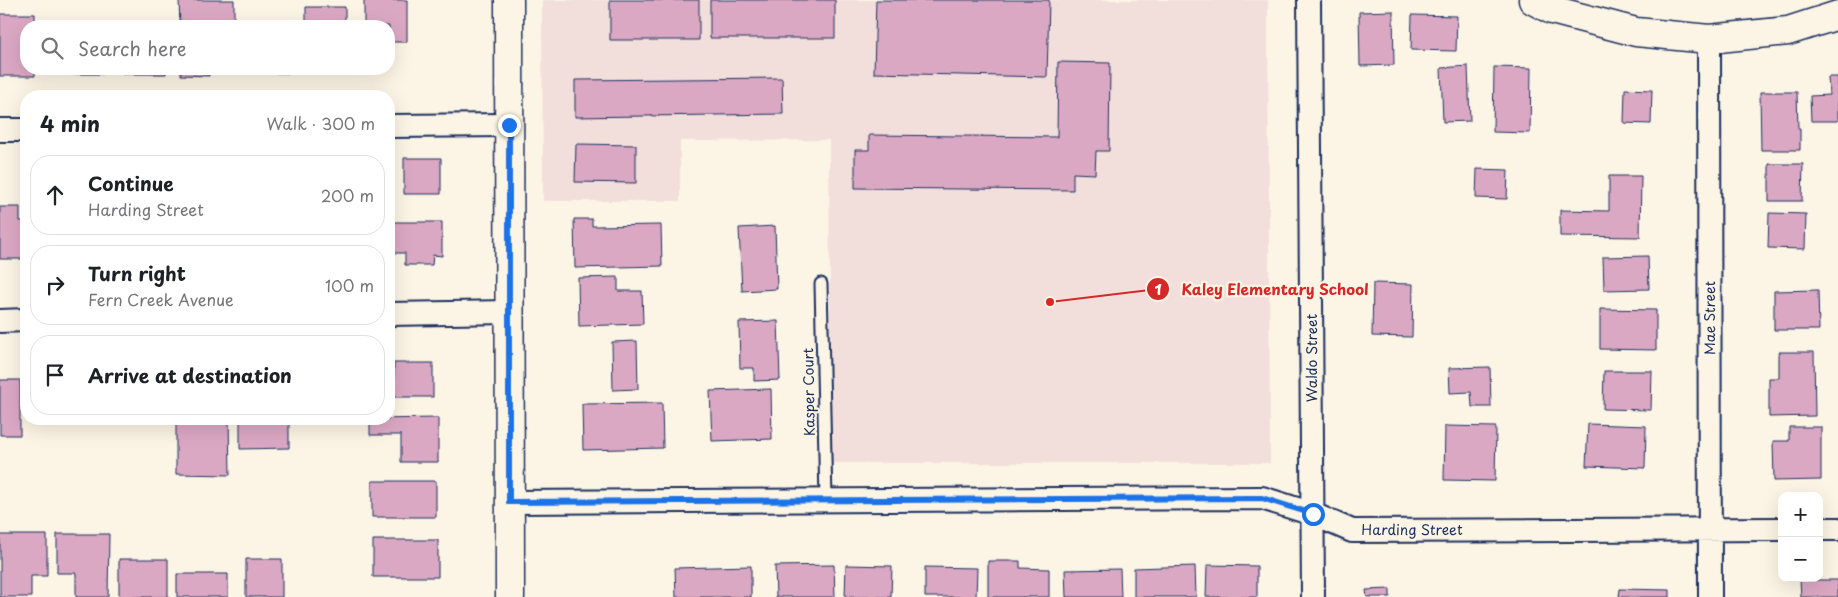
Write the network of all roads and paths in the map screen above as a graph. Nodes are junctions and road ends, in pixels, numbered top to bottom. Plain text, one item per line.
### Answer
1 (509, 0) edge
2 (1309, 0) edge
3 (1533, 0) edge
4 (1838, 15) edge
5 (1709, 39) junction
6 (509, 125) junction
7 (395, 126) edge
8 (0, 130) edge
9 (20, 130) edge
10 (821, 284) dead end
11 (509, 312) junction
12 (395, 314) edge
13 (20, 320) edge
14 (0, 321) edge
15 (826, 500) junction
16 (509, 502) junction
17 (1313, 514) junction
18 (1711, 529) junction
19 (1778, 529) edge
20 (1823, 529) edge
21 (1838, 529) edge
22 (510, 597) edge
23 (1313, 597) edge
24 (1710, 597) edge

1 - 6 street
2 - 17 street, Waldo Street
3 - 5 street
4 - 5 street
5 - 18 street, Mae Street
6 - 7 street
6 - 11 street
8 - 9 street
10 - 15 lane, Kasper Court
11 - 12 street
11 - 16 street
13 - 14 street
15 - 16 street, Harding Street
15 - 17 street, Harding Street
16 - 22 street
17 - 18 street, Harding Street
17 - 23 street, Waldo Street
18 - 19 street, Harding Street
18 - 24 street, Mae Street
20 - 21 street

